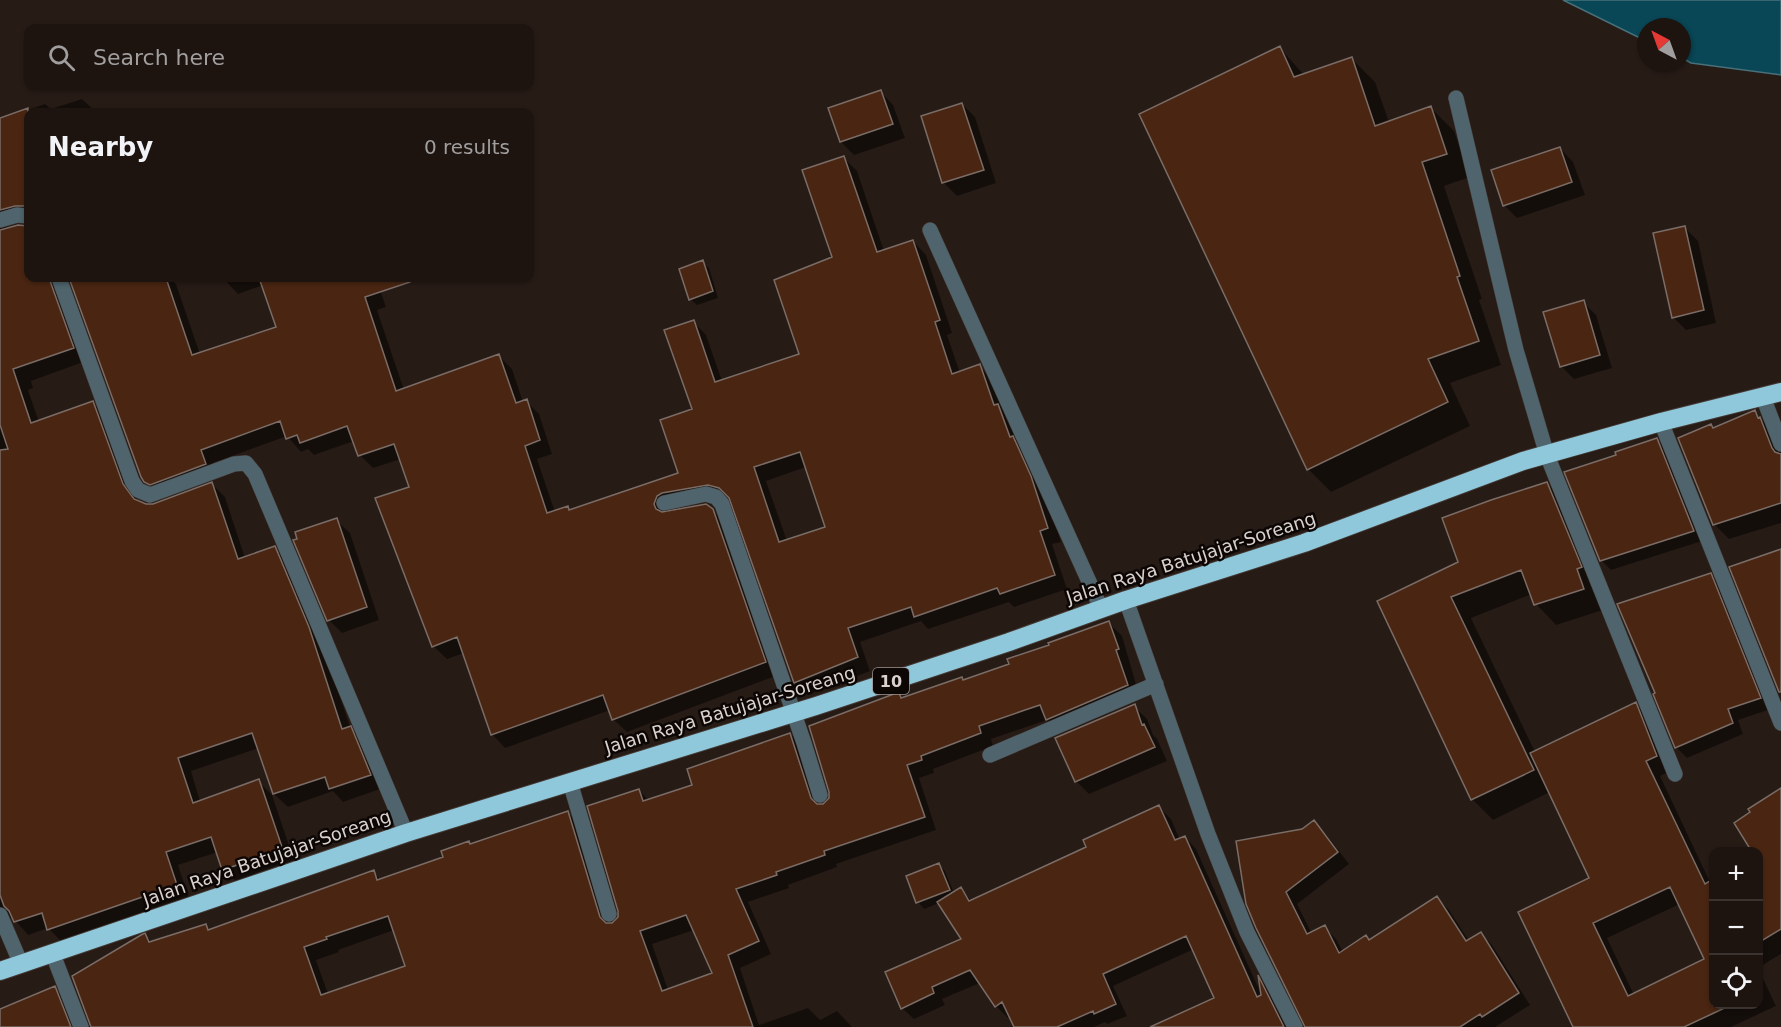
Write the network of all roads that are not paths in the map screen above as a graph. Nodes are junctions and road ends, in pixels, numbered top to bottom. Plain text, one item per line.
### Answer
1 (1456, 98) dead end
2 (24, 216) edge
3 (0, 220) edge
4 (930, 230) dead end
5 (60, 282) edge
6 (1772, 395) edge
7 (1660, 422) junction
8 (1781, 444) edge
9 (1547, 455) junction
10 (664, 503) dead end
11 (1126, 600) junction
12 (1101, 608) junction
13 (1156, 684) junction
14 (793, 712) junction
15 (1781, 723) edge
16 (990, 755) dead end
17 (1675, 774) dead end
18 (570, 782) junction
19 (820, 795) dead end
20 (406, 833) junction
21 (609, 914) dead end
22 (0, 915) edge
23 (52, 952) junction
24 (21, 964) junction
25 (0, 971) edge
26 (81, 1027) edge
27 (1295, 1027) edge

1 - 9 street
2 - 3 street
4 - 12 street
5 - 20 street
6 - 7 highway, Jalan Raya Batujajar-Soreang / 10
6 - 8 street
7 - 9 highway, Jalan Raya Batujajar-Soreang / 10
7 - 15 street
9 - 11 highway, Jalan Raya Batujajar-Soreang / 10
9 - 17 street
10 - 14 street
11 - 12 highway, Jalan Raya Batujajar-Soreang / 10
11 - 13 street
12 - 14 highway, Jalan Raya Batujajar-Soreang / 10
13 - 16 street
13 - 27 street
14 - 18 highway, Jalan Raya Batujajar-Soreang / 10
14 - 19 street
18 - 20 highway, Jalan Raya Batujajar-Soreang / 10
18 - 21 street
20 - 23 highway, Jalan Raya Batujajar-Soreang / 10
22 - 24 street
23 - 24 highway, Jalan Raya Batujajar-Soreang / 10
23 - 26 street
24 - 25 highway, Jalan Raya Batujajar-Soreang / 10

